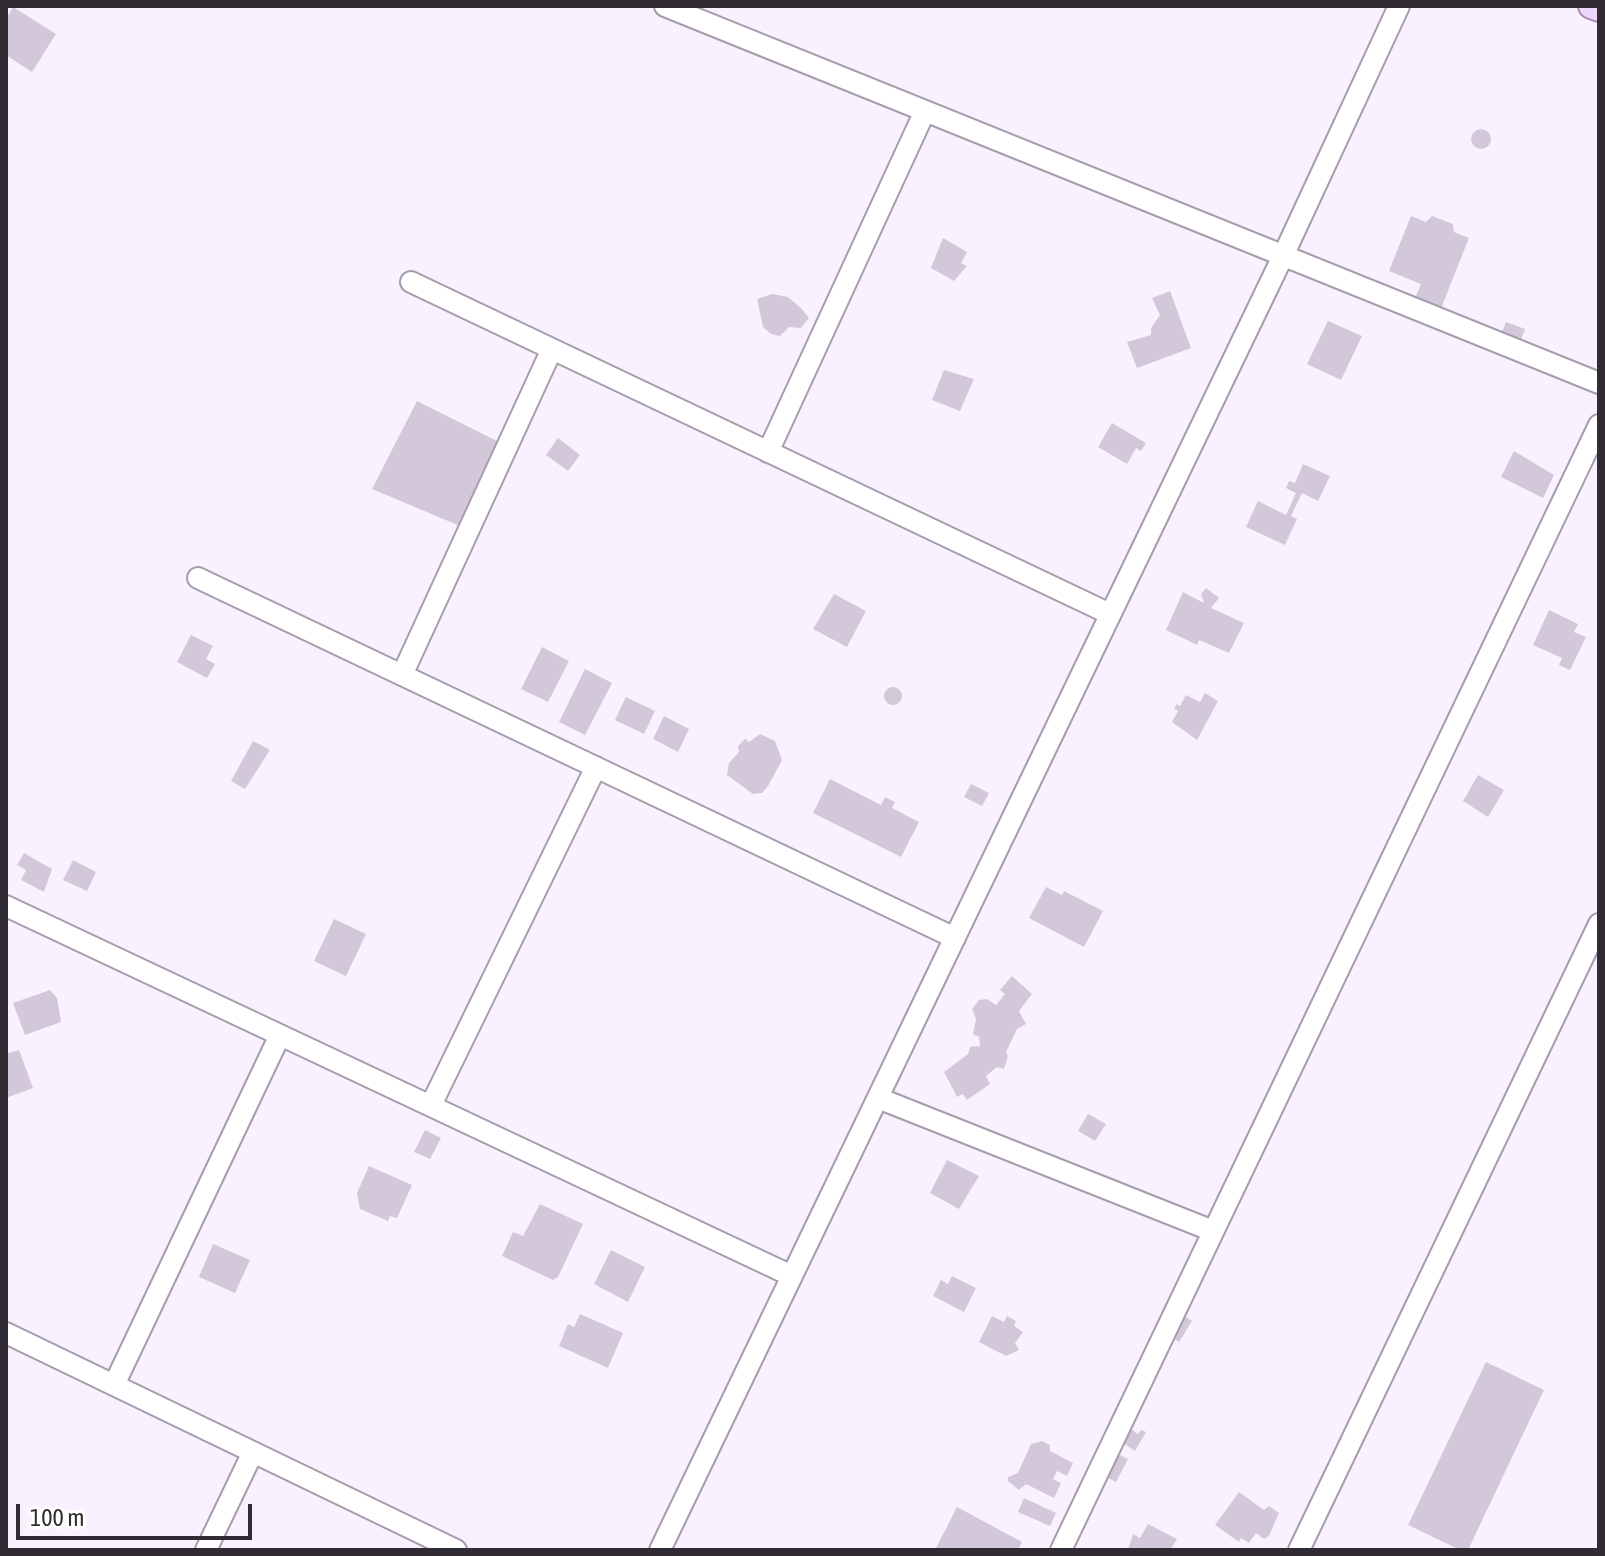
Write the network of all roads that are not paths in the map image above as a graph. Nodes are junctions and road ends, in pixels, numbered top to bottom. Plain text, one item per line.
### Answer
1 (665, 6) edge
2 (1399, 6) edge
3 (1591, 6) edge
4 (1599, 9) edge
5 (925, 111) junction
6 (1283, 256) junction
7 (411, 282) dead end
8 (552, 349) junction
9 (1599, 383) edge
10 (1599, 425) edge
11 (768, 452) junction
12 (198, 578) dead end
13 (1110, 614) junction
14 (402, 675) junction
15 (596, 767) junction
16 (6, 906) edge
17 (1599, 924) edge
18 (955, 938) junction
19 (280, 1035) junction
20 (878, 1098) junction
21 (431, 1105) junction
22 (1213, 1231) junction
23 (792, 1276) junction
24 (6, 1333) edge
25 (114, 1385) junction
26 (253, 1452) junction
27 (206, 1550) edge
28 (456, 1550) edge
29 (660, 1550) edge
30 (1061, 1550) edge
31 (1299, 1550) edge

1 - 5 street
2 - 6 street
3 - 4 main road
5 - 6 street
5 - 11 street
6 - 9 street
6 - 13 street
7 - 8 street
8 - 11 street
8 - 14 street
10 - 22 street
11 - 13 street
12 - 14 street
13 - 18 street
14 - 15 street
15 - 18 street
15 - 21 street
16 - 19 street
17 - 31 street
18 - 20 street
19 - 21 street
19 - 25 street
20 - 22 street
20 - 23 street
21 - 23 street
22 - 30 street
23 - 29 street
24 - 25 street
25 - 26 street
26 - 27 street
26 - 28 street

